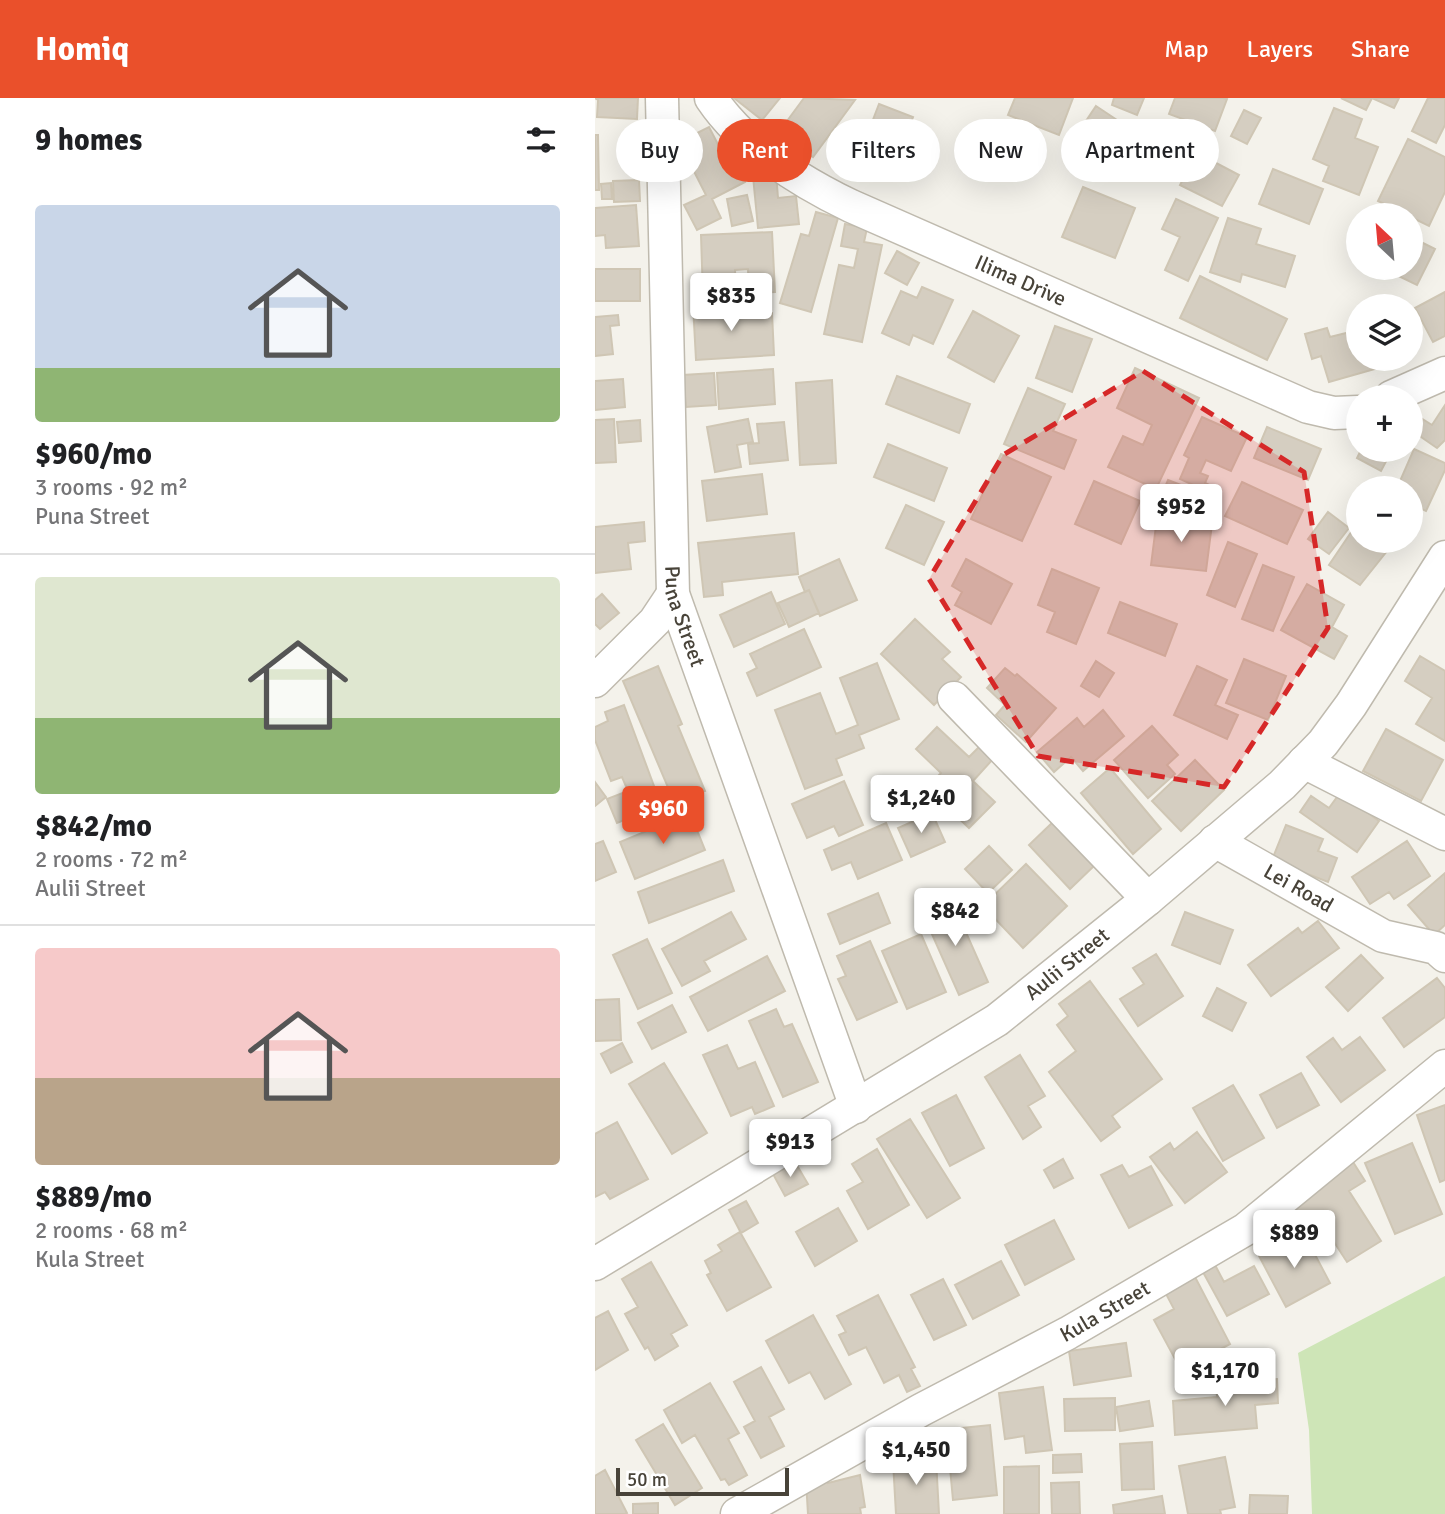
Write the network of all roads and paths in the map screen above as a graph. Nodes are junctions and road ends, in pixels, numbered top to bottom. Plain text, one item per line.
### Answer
1 (662, 98) edge
2 (711, 98) edge
3 (1445, 373) edge
4 (1418, 385) edge
5 (1346, 412) edge
6 (1444, 560) edge
7 (673, 594) junction
8 (595, 681) edge
9 (954, 698) dead end
10 (1304, 762) junction
11 (1445, 834) edge
12 (1215, 841) junction
13 (1148, 899) junction
14 (1445, 956) edge
15 (1445, 1066) edge
16 (856, 1108) junction
17 (595, 1264) edge
18 (737, 1514) edge

1 - 7 street, Puna Street
2 - 5 street, Ilima Drive
3 - 4 street
6 - 10 street, Aulii Street
7 - 8 street
7 - 16 street, Puna Street
9 - 13 street
10 - 11 street
10 - 12 street, Aulii Street
12 - 13 street, Aulii Street
12 - 14 street, Lei Road
13 - 16 street, Aulii Street
15 - 18 street, Kula Street
16 - 17 street, Aulii Street

